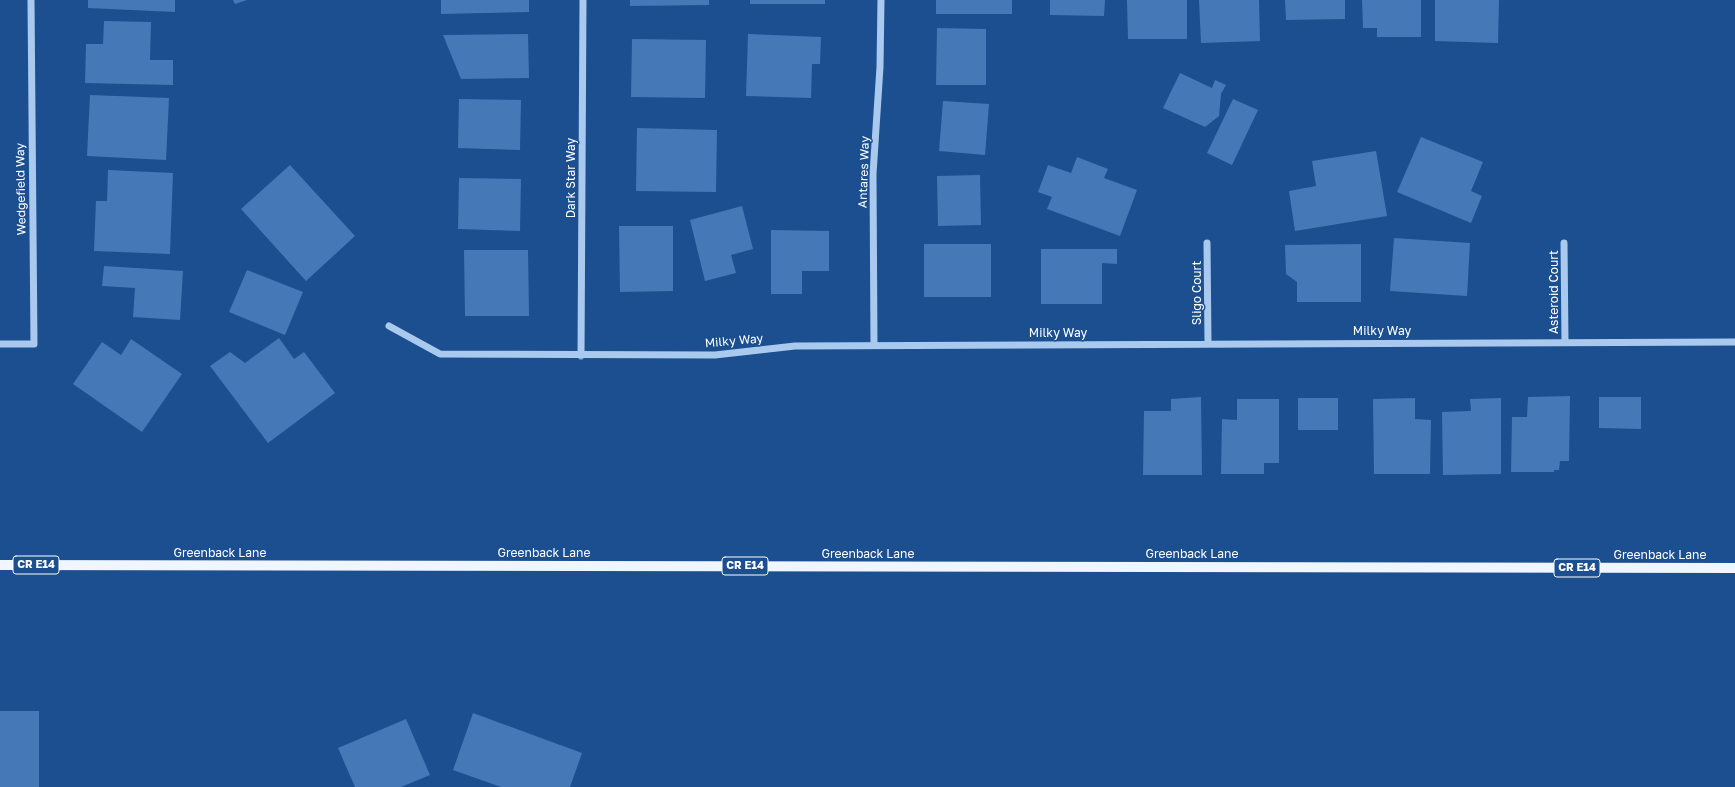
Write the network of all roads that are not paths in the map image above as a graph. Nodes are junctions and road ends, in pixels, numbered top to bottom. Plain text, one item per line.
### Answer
1 (31, 0) edge
2 (583, 0) edge
3 (881, 0) edge
4 (1207, 243) dead end
5 (1564, 243) dead end
6 (389, 326) dead end
7 (1565, 342) junction
8 (1735, 342) edge
9 (1208, 343) junction
10 (0, 344) edge
11 (874, 345) junction
12 (581, 356) junction
13 (0, 565) edge
14 (1735, 568) edge

1 - 10 street, Wedgefield Way
2 - 12 street, Dark Star Way
3 - 11 street, Antares Way
4 - 9 street, Sligo Court
5 - 7 street, Asteroid Court
6 - 12 street, Milky Way
7 - 8 street, Milky Way
7 - 9 street, Milky Way
9 - 11 street, Milky Way
11 - 12 street, Milky Way
13 - 14 main road, Greenback Lane / CR E14

